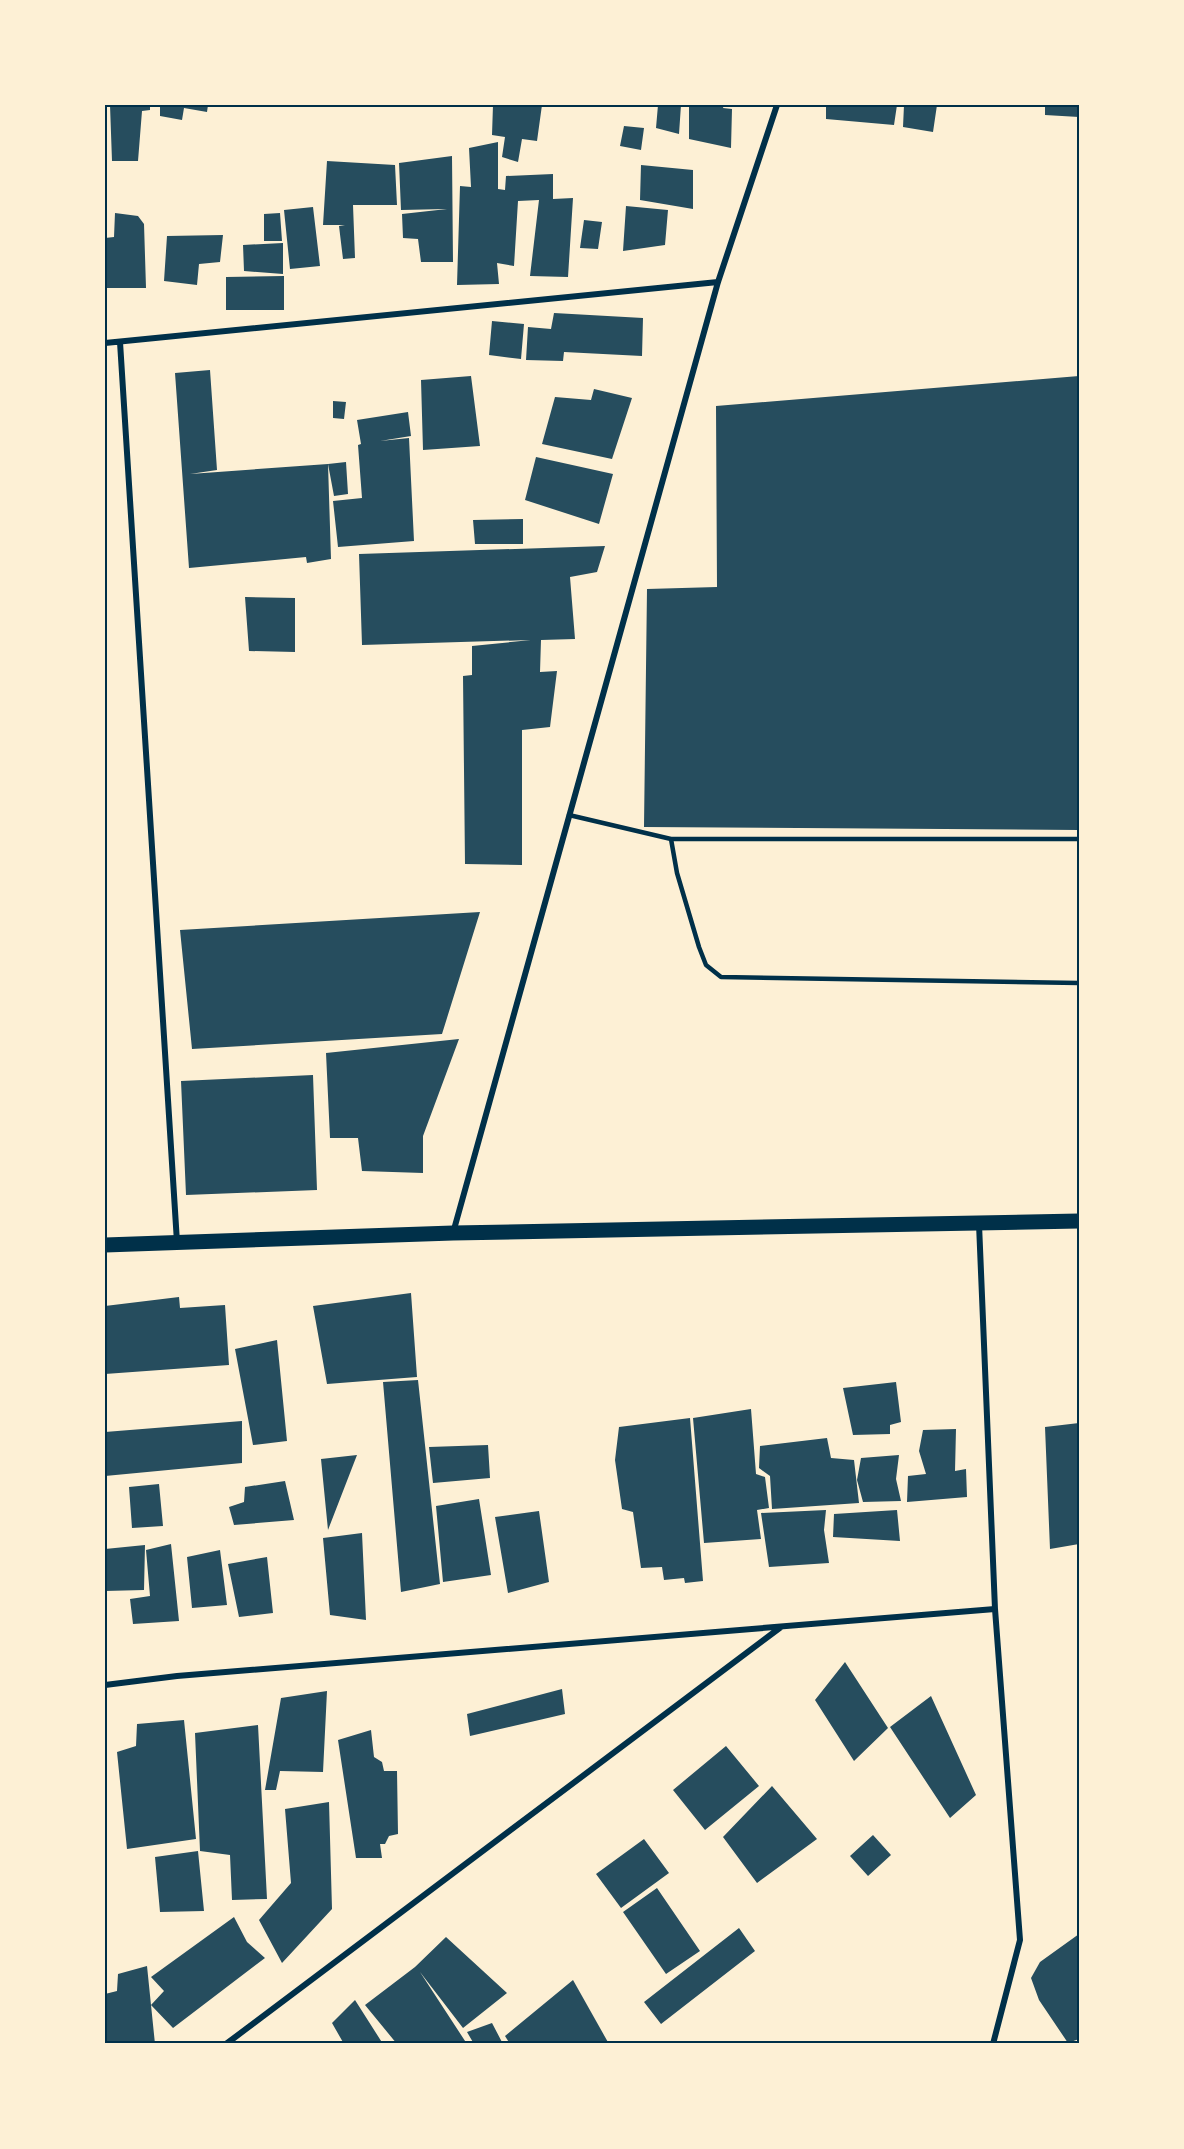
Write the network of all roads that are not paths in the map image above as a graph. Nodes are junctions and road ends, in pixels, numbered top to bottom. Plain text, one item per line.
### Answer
1 (777, 105) edge
2 (718, 282) junction
3 (120, 342) junction
4 (105, 343) edge
5 (569, 815) junction
6 (672, 839) junction
7 (1079, 839) edge
8 (1079, 983) edge
9 (1079, 1221) edge
10 (979, 1222) junction
11 (453, 1233) junction
12 (177, 1242) junction
13 (105, 1245) edge
14 (995, 1609) junction
15 (781, 1627) junction
16 (105, 1685) edge
17 (226, 2044) edge
18 (993, 2044) edge

1 - 2 street
2 - 3 street
2 - 5 street
3 - 4 street
3 - 12 street
5 - 6 lane
5 - 11 street
6 - 7 lane
6 - 8 lane
9 - 10 main road
10 - 11 main road
10 - 14 street
11 - 12 main road
12 - 13 main road
14 - 15 street
14 - 18 street
15 - 16 street
15 - 17 street

